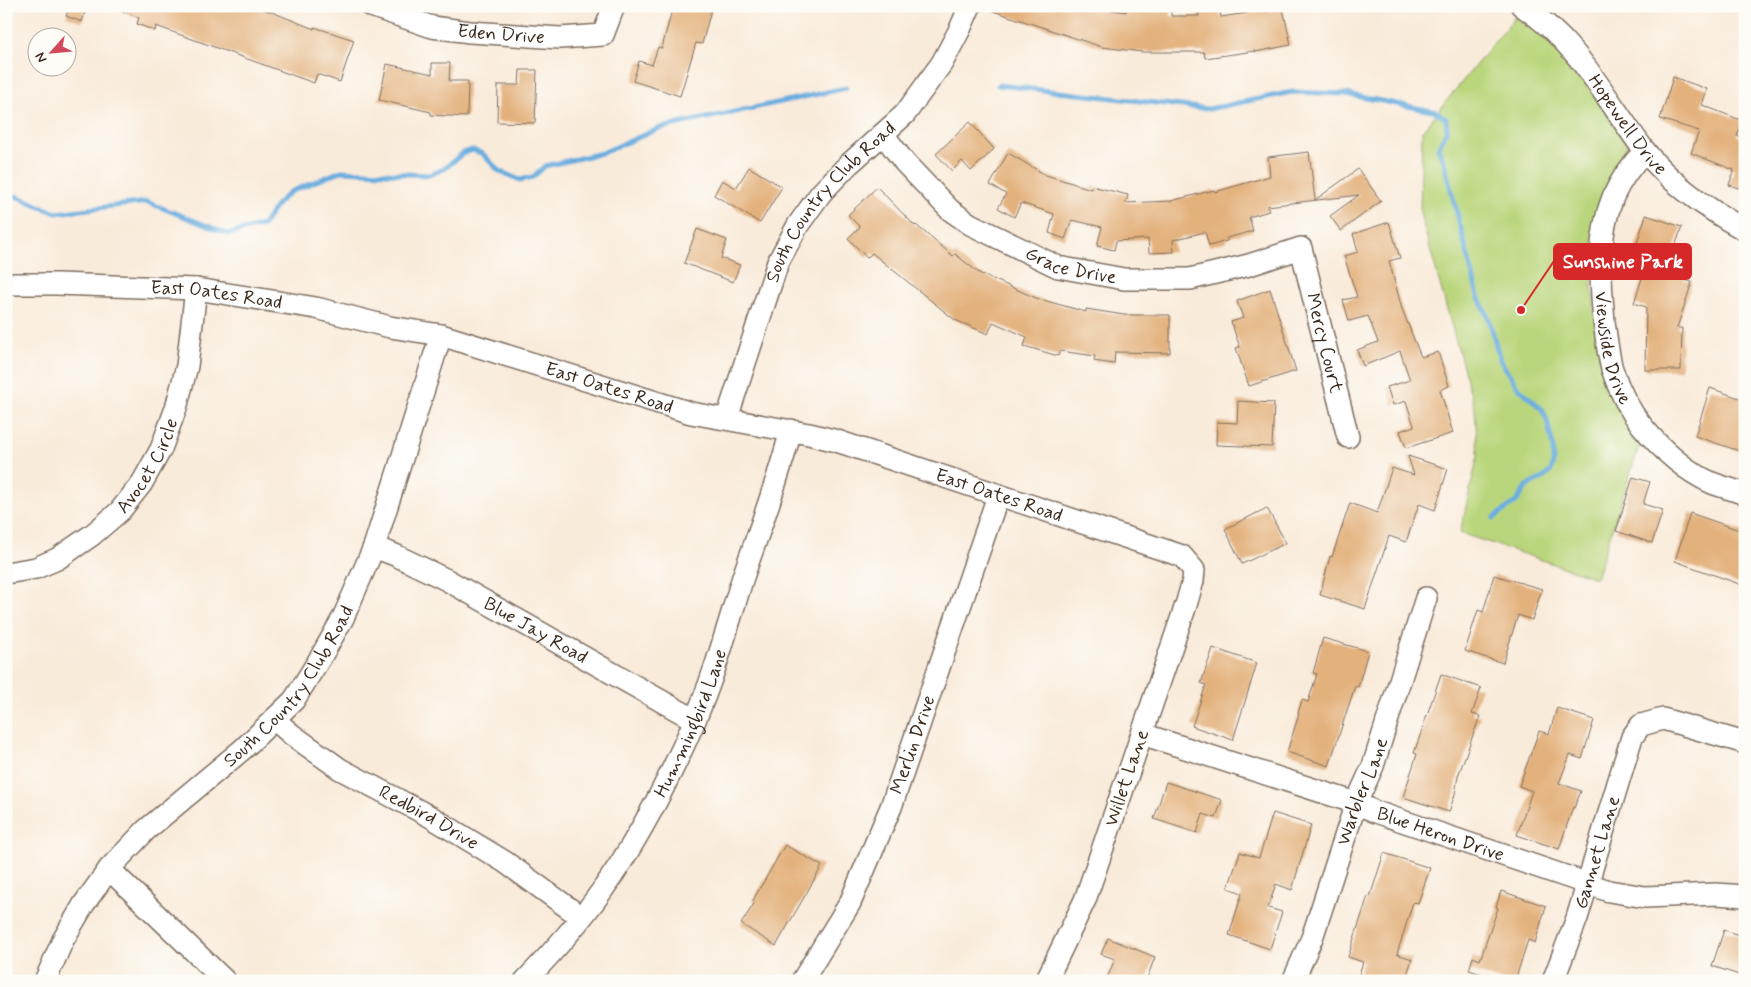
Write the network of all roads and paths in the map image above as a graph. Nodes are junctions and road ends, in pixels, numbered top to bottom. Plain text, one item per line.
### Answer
1 (371, 6) edge
2 (614, 6) edge
3 (970, 6) edge
4 (1522, 6) edge
5 (883, 134) junction
6 (1645, 151) junction
7 (1745, 230) edge
8 (1301, 248) joint
9 (6, 284) edge
10 (196, 289) junction
11 (441, 335) junction
12 (726, 418) junction
13 (791, 430) junction
14 (1348, 437) dead end
15 (1745, 494) edge
16 (998, 496) junction
17 (374, 547) junction
18 (1194, 570) joint
19 (6, 573) edge
20 (1426, 598) dead end
21 (274, 719) junction
22 (695, 720) junction
23 (1142, 734) junction
24 (1745, 743) edge
25 (1356, 803) junction
26 (109, 869) junction
27 (1589, 883) junction
28 (1745, 896) edge
29 (581, 917) junction
30 (44, 981) edge
31 (225, 981) edge
32 (525, 981) edge
33 (802, 981) edge
34 (1046, 981) edge
35 (1293, 981) edge
36 (1553, 981) edge

1 - 2 street, Eden Drive
3 - 5 street, South Country Club Road
4 - 6 street, Hopewell Drive
5 - 8 street, Grace Drive
5 - 12 street, South Country Club Road
6 - 7 street, Hopewell Drive
6 - 15 street, Viewside Drive
8 - 14 street, Mercy Court
9 - 10 street, East Oates Road
10 - 11 street, East Oates Road
10 - 19 street, Avocet Circle
11 - 12 street, East Oates Road
11 - 17 street, South Country Club Road
12 - 13 street, East Oates Road
13 - 16 street, East Oates Road
13 - 22 street, Hummingbird Lane
16 - 18 street, East Oates Road
16 - 33 street, Merlin Drive
17 - 21 street, South Country Club Road
17 - 22 street, Blue Jay Road
18 - 23 street, Willet Lane
20 - 25 street, Warbler Lane
21 - 26 street, South Country Club Road
21 - 29 street, Redbird Drive
22 - 29 street, Hummingbird Lane
23 - 25 street, Blue Heron Drive
23 - 34 street, Willet Lane
24 - 27 street, Gannet Lane
25 - 27 street, Blue Heron Drive
25 - 35 street, Warbler Lane
26 - 30 street, South Country Club Road
26 - 31 street
27 - 28 street, Blue Heron Drive
27 - 36 street, Gannet Lane
29 - 32 street, Hummingbird Lane

